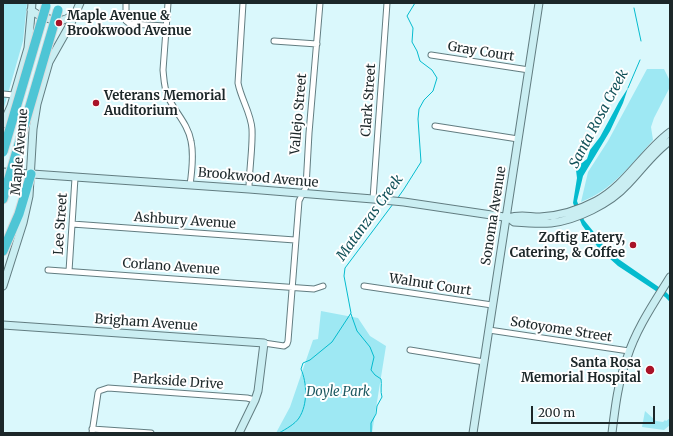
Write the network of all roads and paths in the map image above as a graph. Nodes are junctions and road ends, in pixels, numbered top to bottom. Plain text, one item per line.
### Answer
1 (80, 3) edge
2 (126, 3) edge
3 (168, 3) edge
4 (243, 3) edge
5 (320, 3) edge
6 (387, 3) edge
7 (539, 3) edge
8 (46, 5) edge
9 (32, 6) edge
10 (59, 6) edge
11 (75, 13) junction
12 (166, 26) junction
13 (274, 41) dead end
14 (317, 44) junction
15 (431, 55) dead end
16 (529, 70) junction
17 (3, 94) edge
18 (14, 95) junction
19 (3, 124) edge
20 (435, 126) dead end
21 (670, 132) edge
22 (518, 139) junction
23 (670, 141) edge
24 (3, 152) edge
25 (3, 172) edge
26 (30, 174) junction
27 (75, 178) junction
28 (190, 185) junction
29 (249, 189) junction
30 (302, 194) junction
31 (3, 199) edge
32 (373, 199) junction
33 (595, 204) junction
34 (508, 218) junction
35 (72, 224) junction
36 (295, 240) junction
37 (3, 251) edge
38 (48, 270) dead end
39 (69, 271) junction
40 (669, 279) edge
41 (3, 286) edge
42 (323, 286) dead end
43 (364, 286) dead end
44 (292, 287) junction
45 (492, 305) junction
46 (3, 325) edge
47 (489, 330) junction
48 (264, 343) junction
49 (287, 344) joint
50 (410, 350) dead end
51 (629, 351) junction
52 (484, 362) junction
53 (256, 400) junction
54 (92, 431) edge
55 (151, 433) edge
56 (239, 433) edge
57 (473, 433) edge
58 (612, 433) edge

1 - 11 street, Maple Avenue
2 - 12 street
3 - 12 street
4 - 29 street
5 - 14 street, Vallejo Street
6 - 32 street, Clark Street
7 - 16 street, Sonoma Avenue
8 - 24 highway, bridge
9 - 11 street
9 - 18 street
10 - 31 highway, bridge
11 - 26 street, Maple Avenue
12 - 28 street
13 - 14 street
14 - 30 street, Vallejo Street
15 - 16 street, Gray Court
16 - 22 street, Sonoma Avenue
17 - 18 street
18 - 19 street
20 - 22 street
21 - 33 street, Brookwood Avenue
22 - 34 street, Sonoma Avenue
23 - 33 street, Brookwood Avenue
25 - 26 street, Brookwood Avenue
26 - 27 street, Brookwood Avenue
26 - 37 highway
26 - 41 street, Maple Avenue
27 - 28 street, Brookwood Avenue
27 - 35 street, Lee Street
28 - 29 street, Brookwood Avenue
29 - 30 street, Brookwood Avenue
30 - 32 street, Brookwood Avenue
30 - 36 street, Vallejo Street
32 - 34 street, Brookwood Avenue
33 - 34 street, Brookwood Avenue
34 - 45 street, Sonoma Avenue
35 - 36 street, Ashbury Avenue
35 - 39 street, Lee Street
36 - 44 street, Vallejo Street
38 - 39 street, Corlano Avenue
39 - 44 street, Corlano Avenue
40 - 51 street
42 - 44 street, Corlano Avenue
43 - 45 street, Walnut Court
44 - 49 street, Vallejo Street
45 - 47 street, Sonoma Avenue
46 - 48 street, Brigham Avenue
47 - 51 street, Sotoyome Street
47 - 52 street, Sonoma Avenue
48 - 49 street, Brigham Avenue
48 - 53 street
50 - 52 street
51 - 58 street
52 - 57 street, Sonoma Avenue
53 - 54 street, Parkside Drive
53 - 56 street
54 - 55 street

